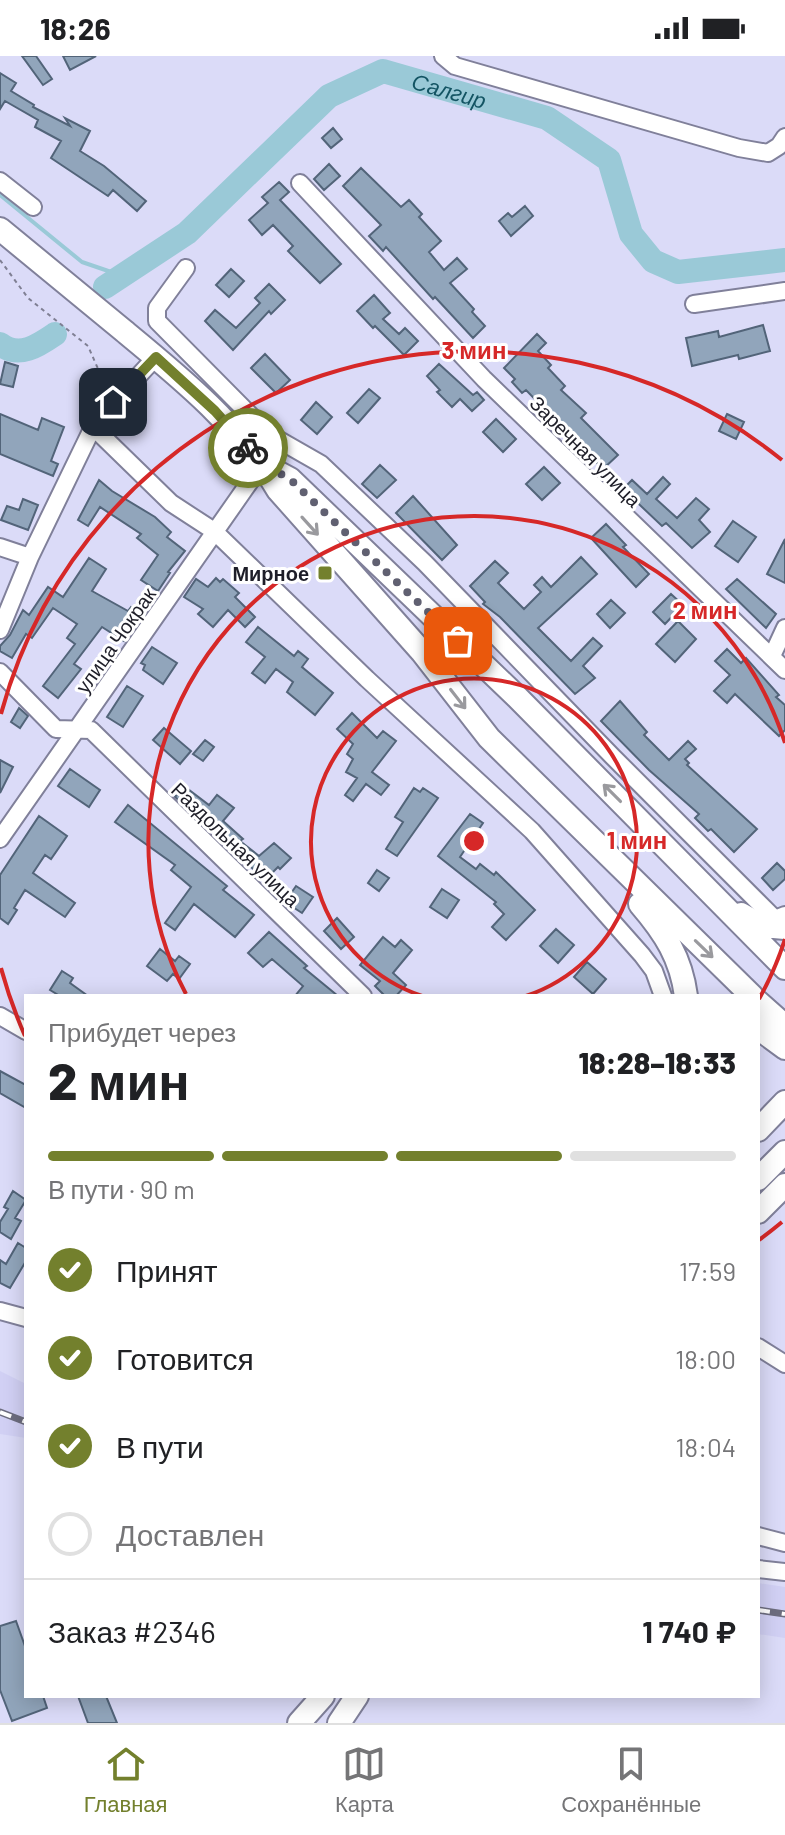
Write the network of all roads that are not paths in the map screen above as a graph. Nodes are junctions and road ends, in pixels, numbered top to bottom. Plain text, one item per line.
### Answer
1 (443, 56) edge
2 (785, 137) edge
3 (0, 181) edge
4 (300, 183) dead end
5 (33, 207) dead end
6 (0, 229) edge
7 (186, 268) dead end
8 (785, 291) edge
9 (694, 304) dead end
10 (156, 357) junction
11 (93, 427) junction
12 (279, 440) junction
13 (262, 464) junction
14 (214, 531) junction
15 (0, 547) edge
16 (30, 557) junction
17 (785, 628) edge
18 (0, 630) edge
19 (772, 656) junction
20 (785, 670) edge
21 (0, 672) edge
22 (77, 730) junction
23 (489, 738) junction
24 (7, 817) edge
25 (0, 839) edge
26 (726, 906) junction
27 (785, 915) edge
28 (785, 928) edge
29 (785, 968) edge
30 (361, 994) edge
31 (662, 994) edge
32 (686, 994) edge
33 (750, 994) edge
34 (760, 1004) edge
35 (0, 1016) edge
36 (785, 1026) edge
37 (760, 1029) edge
38 (24, 1030) edge
39 (785, 1048) edge
40 (774, 1109) edge
41 (760, 1127) edge
42 (785, 1137) edge
43 (785, 1152) edge
44 (760, 1161) edge
45 (760, 1177) edge
46 (785, 1185) edge
47 (785, 1197) edge
48 (760, 1210) edge
49 (760, 1223) edge
50 (0, 1311) edge
51 (24, 1317) edge
52 (760, 1348) edge
53 (785, 1364) edge
54 (760, 1537) edge
55 (785, 1543) edge
56 (760, 1569) edge
57 (785, 1572) edge
58 (321, 1698) edge
59 (331, 1698) edge
60 (356, 1698) edge
61 (299, 1723) edge
62 (313, 1723) edge
63 (339, 1723) edge

1 - 2 street
3 - 5 street
4 - 19 street, Заречная улица
6 - 10 main road
7 - 12 street
8 - 9 street
10 - 11 street
10 - 13 main road
11 - 14 street
11 - 16 street
12 - 13 street, улица Чокрак
12 - 27 street
13 - 14 street, улица Чокрак
13 -> 23 main road
26 -> 13 main road
14 - 22 street, улица Чокрак
14 - 31 street
15 - 16 street
16 - 18 street
17 - 19 street
19 - 20 street, Заречная улица
21 - 22 street, Раздольная улица
22 - 24 street, улица Чокрак
22 - 30 street, Раздольная улица
23 - 32 main road
23 -> 33 main road
24 - 25 street, улица Чокрак
26 - 28 main road
26 - 29 main road
34 - 36 main road
35 - 38 street
37 - 39 main road
40 - 41 main road
42 - 44 main road
43 - 45 main road
46 - 48 main road
47 - 49 street
50 - 51 street
52 - 53 street
54 - 55 street
56 - 57 street
58 - 61 main road
59 - 62 main road
60 - 63 main road

